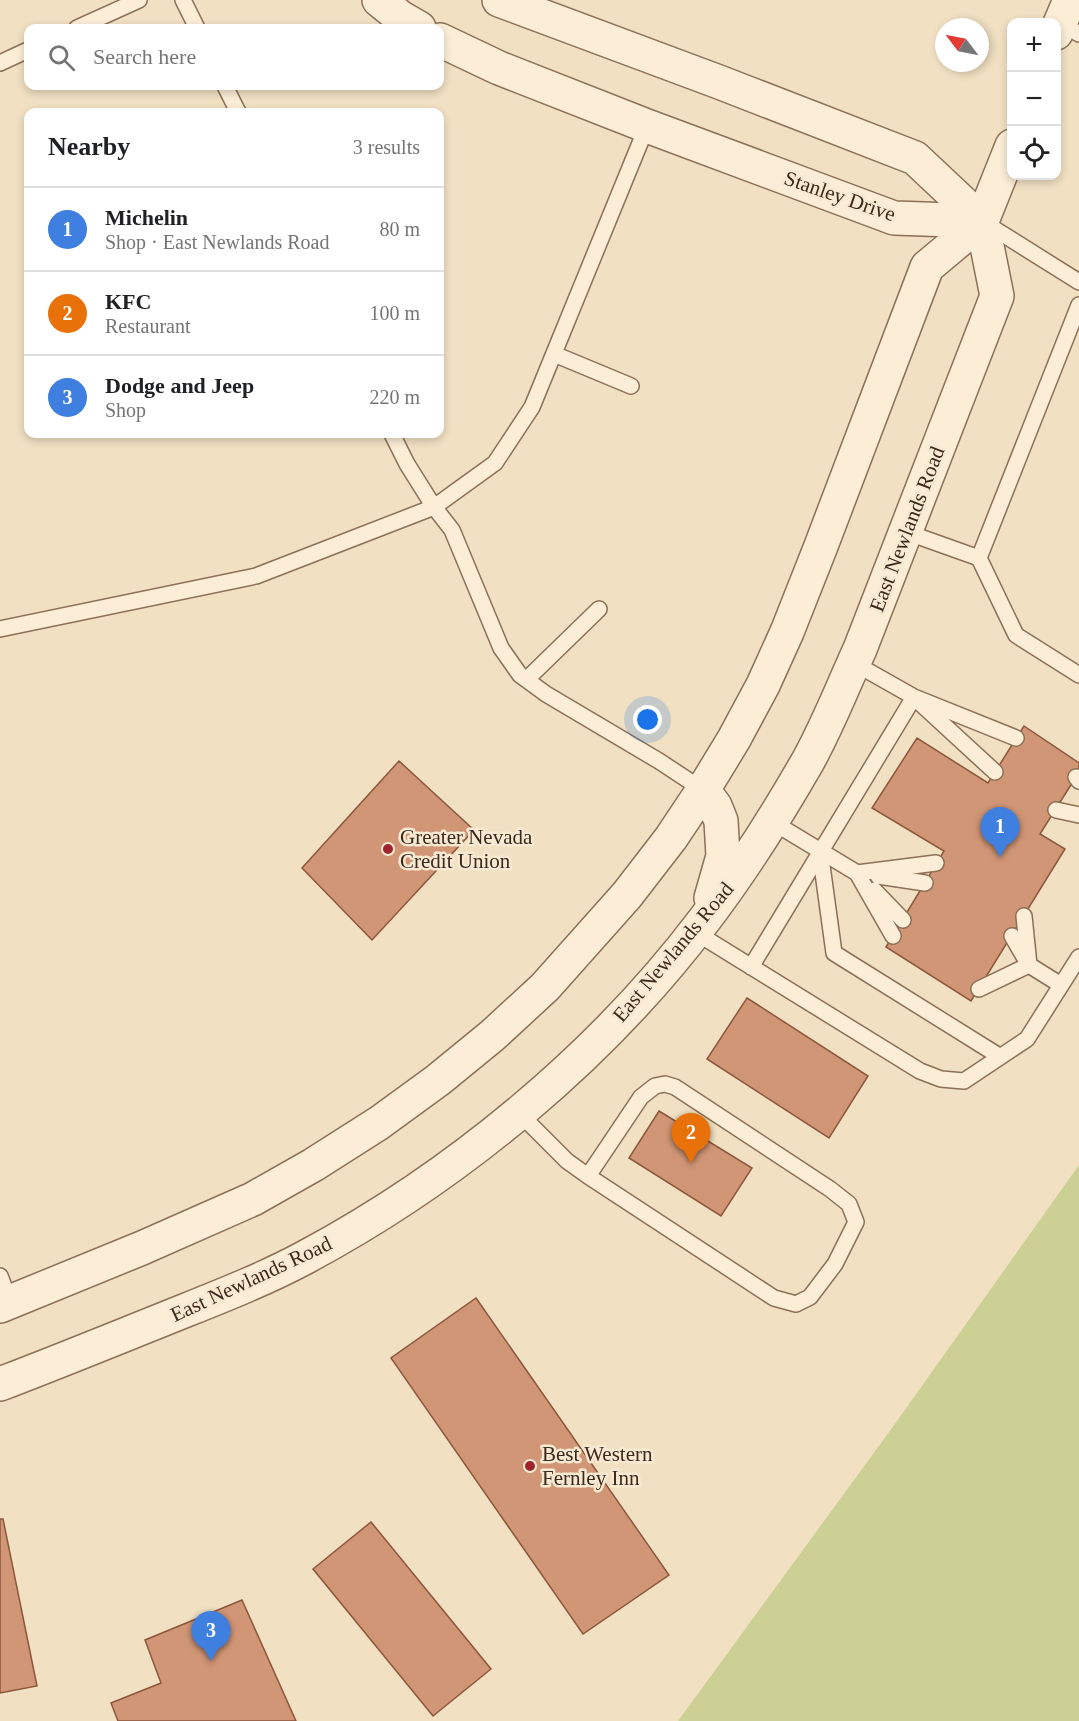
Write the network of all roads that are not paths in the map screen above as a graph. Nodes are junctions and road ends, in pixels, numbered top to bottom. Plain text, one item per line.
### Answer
1 (139, 0) edge
2 (183, 0) edge
3 (379, 0) edge
4 (499, 0) edge
5 (86, 24) edge
6 (195, 24) edge
7 (413, 24) edge
8 (444, 42) edge
9 (24, 52) edge
10 (0, 63) edge
11 (227, 90) edge
12 (236, 108) edge
13 (647, 126) junction
14 (1007, 156) edge
15 (982, 221) junction
16 (1079, 282) edge
17 (1079, 305) edge
18 (554, 354) junction
19 (631, 386) dead end
20 (394, 438) edge
21 (434, 507) junction
22 (906, 532) junction
23 (979, 558) junction
24 (599, 609) dead end
25 (0, 629) edge
26 (854, 663) junction
27 (1079, 675) edge
28 (526, 680) junction
29 (914, 697) junction
30 (1016, 738) dead end
31 (995, 772) dead end
32 (703, 790) junction
33 (1056, 810) dead end
34 (1079, 815) edge
35 (771, 821) junction
36 (820, 851) junction
37 (936, 864) dead end
38 (857, 873) junction
39 (925, 883) dead end
40 (1024, 916) dead end
41 (903, 920) dead end
42 (700, 926) junction
43 (893, 936) dead end
44 (1012, 936) dead end
45 (1079, 957) edge
46 (1029, 965) junction
47 (751, 967) junction
48 (988, 972) dead end
49 (1061, 985) junction
50 (979, 989) dead end
51 (999, 1056) junction
52 (519, 1113) junction
53 (588, 1176) junction
54 (3, 1294) edge
55 (0, 1384) edge

1 - 5 lane
2 - 6 lane
3 - 7 street
4 - 15 street
8 - 13 street, Stanley Drive
9 - 10 lane
11 - 12 lane
13 - 15 street, Stanley Drive
13 - 18 lane
14 - 15 street
15 - 16 lane
15 - 22 street, East Newlands Road
15 - 32 street
17 - 23 lane
18 - 19 lane
18 - 21 lane
20 - 21 lane
21 - 25 lane
21 - 28 lane
22 - 23 lane
22 - 26 street, East Newlands Road
23 - 27 lane
24 - 28 lane
26 - 29 lane
26 - 35 street, East Newlands Road
28 - 32 lane
29 - 30 lane
29 - 31 lane
29 - 36 lane
32 - 42 street
32 - 54 street
33 - 34 lane
35 - 36 lane
35 - 42 street, East Newlands Road
36 - 38 lane
36 - 47 lane
36 - 51 lane
37 - 38 lane
38 - 39 lane
38 - 41 lane
38 - 43 lane
40 - 46 lane
42 - 47 lane
42 - 52 street, East Newlands Road
44 - 46 lane
45 - 49 lane
46 - 48 lane
46 - 49 lane
46 - 50 lane
47 - 51 lane
49 - 51 lane
52 - 53 lane
52 - 55 street, East Newlands Road
53 - 53 lane

